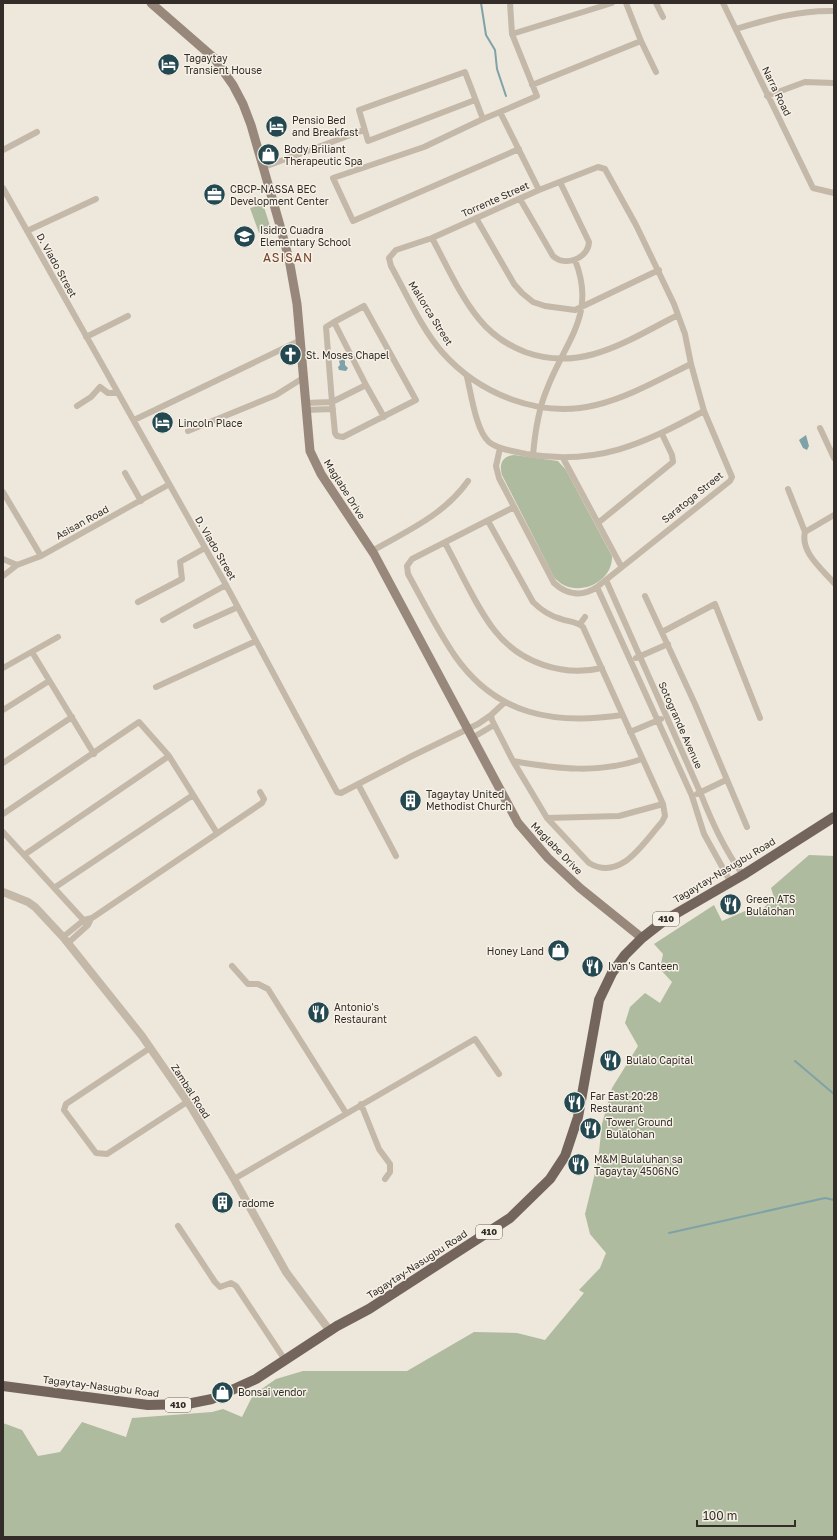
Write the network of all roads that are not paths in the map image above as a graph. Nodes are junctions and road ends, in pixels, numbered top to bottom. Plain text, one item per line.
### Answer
1 (151, 3) edge
2 (510, 3) edge
3 (612, 3) edge
4 (626, 3) edge
5 (656, 3) edge
6 (723, 3) edge
7 (834, 11) edge
8 (663, 17) dead end
9 (736, 29) junction
10 (512, 34) junction
11 (641, 41) junction
12 (656, 72) dead end
13 (834, 83) edge
14 (532, 85) junction
15 (767, 96) junction
16 (475, 100) junction
17 (500, 112) junction
18 (482, 119) junction
19 (364, 130) junction
20 (37, 132) dead end
21 (519, 149) junction
22 (3, 150) edge
23 (264, 167) junction
24 (608, 171) joint
25 (560, 182) junction
26 (3, 188) edge
27 (539, 190) junction
28 (834, 193) edge
29 (96, 199) dead end
30 (520, 199) junction
31 (476, 218) junction
32 (27, 231) junction
33 (432, 238) junction
34 (390, 255) joint
35 (576, 260) junction
36 (659, 270) junction
37 (582, 308) junction
38 (678, 315) junction
39 (128, 316) dead end
40 (334, 322) junction
41 (86, 336) junction
42 (301, 340) junction
43 (560, 360) junction
44 (691, 364) junction
45 (467, 377) junction
46 (303, 378) junction
47 (366, 385) junction
48 (117, 394) junction
49 (332, 402) junction
50 (77, 406) dead end
51 (305, 406) junction
52 (540, 408) junction
53 (333, 409) junction
54 (704, 411) junction
55 (384, 417) junction
56 (134, 420) junction
57 (820, 428) dead end
58 (188, 431) dead end
59 (662, 434) junction
60 (500, 448) junction
61 (533, 455) junction
62 (563, 458) junction
63 (834, 458) edge
64 (125, 473) dead end
65 (468, 481) dead end
66 (168, 485) junction
67 (788, 489) dead end
68 (3, 492) edge
69 (141, 501) junction
70 (514, 507) junction
71 (834, 515) edge
72 (488, 521) junction
73 (598, 522) junction
74 (805, 532) junction
75 (445, 543) junction
76 (205, 548) junction
77 (372, 551) junction
78 (41, 556) junction
79 (3, 560) edge
80 (18, 565) junction
81 (621, 566) junction
82 (3, 576) edge
83 (606, 580) junction
84 (834, 583) edge
85 (226, 585) junction
86 (597, 587) junction
87 (645, 596) dead end
88 (138, 602) dead end
89 (238, 607) junction
90 (585, 617) dead end
91 (163, 620) dead end
92 (580, 624) junction
93 (196, 626) dead end
94 (662, 632) junction
95 (58, 637) dead end
96 (256, 641) junction
97 (668, 644) junction
98 (32, 652) junction
99 (639, 657) junction
100 (631, 661) junction
101 (3, 668) edge
102 (602, 668) junction
103 (49, 681) junction
104 (156, 687) dead end
105 (505, 702) junction
106 (3, 710) edge
107 (491, 714) junction
108 (622, 715) junction
109 (666, 716) junction
110 (72, 717) junction
111 (760, 718) dead end
112 (658, 720) junction
113 (494, 725) junction
114 (467, 729) junction
115 (630, 732) junction
116 (472, 738) junction
117 (94, 754) junction
118 (169, 756) junction
119 (642, 759) junction
120 (513, 762) junction
121 (3, 763) edge
122 (726, 780) junction
123 (358, 784) junction
124 (260, 792) dead end
125 (700, 792) junction
126 (193, 795) junction
127 (692, 796) junction
128 (663, 804) junction
129 (3, 814) edge
130 (834, 817) edge
131 (547, 818) junction
132 (711, 822) junction
133 (701, 826) junction
134 (747, 827) dead end
135 (3, 832) edge
136 (217, 833) junction
137 (718, 836) junction
138 (708, 841) junction
139 (24, 855) junction
140 (396, 856) dead end
141 (743, 875) junction
142 (730, 881) junction
143 (54, 888) junction
144 (3, 892) edge
145 (86, 922) junction
146 (642, 938) junction
147 (66, 940) junction
148 (232, 966) dead end
149 (150, 1048) junction
150 (499, 1074) dead end
151 (187, 1102) junction
152 (361, 1104) junction
153 (346, 1113) junction
154 (234, 1178) junction
155 (385, 1179) dead end
156 (178, 1226) dead end
157 (330, 1331) junction
158 (285, 1360) junction
159 (3, 1386) edge

1 - 23 main road, Maglabe Drive
2 - 10 street
3 - 10 street
4 - 11 street
5 - 8 street
6 - 9 street, Narra Road
7 - 9 street
9 - 15 street, Narra Road
10 - 14 street
11 - 12 street
11 - 14 street
13 - 15 street
14 - 17 street
15 - 28 street, Narra Road
16 - 18 street
16 - 19 street
16 - 19 street
17 - 18 street
17 - 21 street
18 - 21 street
19 - 23 street
20 - 22 street
21 - 27 street
23 - 42 main road, Maglabe Drive
24 - 25 street, Torrente Street
24 - 36 street, Saratoga Street
25 - 27 street, Torrente Street
25 - 35 street
26 - 32 street, D. Viado Street
27 - 30 street, Torrente Street
29 - 32 street
30 - 31 street, Torrente Street
30 - 35 street
31 - 33 street, Torrente Street
31 - 37 street
32 - 41 street, D. Viado Street
33 - 34 street, Torrente Street
33 - 43 street
34 - 45 street, Mallorca Street
35 - 37 street
36 - 37 street
36 - 38 street, Saratoga Street
37 - 43 street
38 - 43 street
38 - 44 street, Saratoga Street
39 - 41 street
40 - 47 street
40 - 49 street
40 - 55 street
41 - 48 street, D. Viado Street
42 - 46 main road, Maglabe Drive
42 - 56 street
43 - 52 street
44 - 52 street, Mallorca Street
44 - 54 street, Saratoga Street
45 - 52 street, Mallorca Street
45 - 60 street
46 - 51 main road, Maglabe Drive
46 - 58 street
47 - 49 street
47 - 55 street
48 - 50 street
48 - 56 street, D. Viado Street
49 - 51 street
49 - 53 street
51 - 53 street
51 - 77 main road, Maglabe Drive
52 - 61 street
53 - 55 street
54 - 59 street
54 - 81 street, Saratoga Street
56 - 66 street, D. Viado Street
57 - 63 street
59 - 62 street
59 - 73 street
60 - 61 street
60 - 70 street, Saratoga Street
61 - 62 street
62 - 73 street
64 - 69 street
65 - 77 street
66 - 69 street, Asisan Road
66 - 76 street, D. Viado Street
67 - 74 street
68 - 78 street
69 - 78 street, Asisan Road
70 - 72 street
70 - 86 street, Saratoga Street
71 - 74 street
72 - 75 street
72 - 92 street
73 - 81 street
74 - 84 street
75 - 102 street
75 - 105 street
76 - 85 street, D. Viado Street
76 - 88 street
77 - 114 main road, Maglabe Drive
78 - 80 street, Asisan Road
79 - 80 street
80 - 82 street, Asisan Road
81 - 83 street, Saratoga Street
83 - 86 street, Saratoga Street
83 - 99 street, Sotogrande Avenue
85 - 89 street, D. Viado Street
85 - 91 street
86 - 100 street, Sotogrande Avenue
87 - 94 street
89 - 93 street
89 - 96 street, D. Viado Street
90 - 92 street
92 - 102 street
94 - 97 street
94 - 111 street
95 - 98 street
96 - 104 street
96 - 123 street, D. Viado Street
97 - 99 street
97 - 122 street
98 - 101 street
98 - 103 street
99 - 100 street
99 - 109 street, Sotogrande Avenue
100 - 112 street, Sotogrande Avenue
102 - 108 street
103 - 106 street
103 - 110 street
105 - 107 street, D. Viado Street
105 - 108 street
107 - 113 street
107 - 114 street, D. Viado Street
108 - 115 street
109 - 112 street
109 - 125 street, Sotogrande Avenue
110 - 117 street
110 - 121 street
112 - 115 street
112 - 127 street, Sotogrande Avenue
113 - 116 street
113 - 120 street
114 - 116 main road, Maglabe Drive
114 - 123 street, D. Viado Street
115 - 119 street
116 - 146 main road, Maglabe Drive
117 - 118 street
117 - 129 street
118 - 126 street
118 - 139 street
119 - 120 street
119 - 128 street
120 - 131 street
122 - 125 street
122 - 134 street
123 - 140 street
124 - 136 street
125 - 127 street
125 - 132 street, Sotogrande Avenue
126 - 136 street
126 - 143 street
127 - 133 street, Sotogrande Avenue
128 - 131 street
128 - 131 street
130 - 141 main road, Tagaytay-Nasugbu Road / 410
132 - 133 street
132 - 137 street, Sotogrande Avenue
133 - 138 street, Sotogrande Avenue
135 - 139 street
136 - 145 street
137 - 138 street
137 - 141 street, Sotogrande Avenue
138 - 142 street, Sotogrande Avenue
139 - 143 street
141 - 142 main road, Tagaytay-Nasugbu Road / 410
142 - 146 main road, Tagaytay-Nasugbu Road / 410
143 - 145 street
144 - 147 street, Zambal Road
145 - 147 street
146 - 157 main road, Tagaytay-Nasugbu Road / 410
147 - 149 street, Zambal Road
148 - 153 street
149 - 151 street, Zambal Road
149 - 151 street
150 - 152 street
151 - 154 street, Zambal Road
152 - 153 street
152 - 155 street
153 - 154 street
154 - 157 street, Zambal Road
156 - 158 street
157 - 158 main road, Tagaytay-Nasugbu Road / 410
158 - 159 main road, Tagaytay-Nasugbu Road / 410

